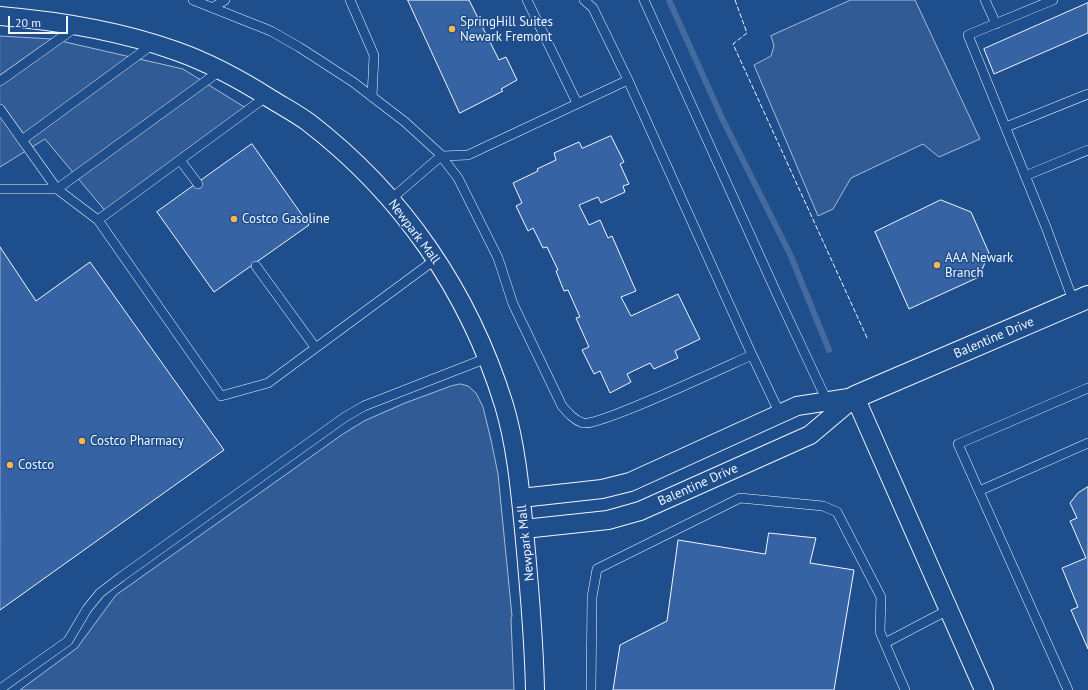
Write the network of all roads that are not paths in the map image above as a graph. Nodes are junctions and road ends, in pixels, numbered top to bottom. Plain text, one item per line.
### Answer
1 (193, 0) edge
2 (225, 0) edge
3 (350, 0) edge
4 (527, 0) edge
5 (584, 0) edge
6 (644, 0) edge
7 (985, 0) edge
8 (1053, 0) edge
9 (212, 8) junction
10 (0, 16) edge
11 (996, 24) junction
12 (77, 26) junction
13 (153, 44) junction
14 (220, 70) junction
15 (628, 80) junction
16 (0, 81) edge
17 (1088, 94) edge
18 (267, 96) junction
19 (372, 97) junction
20 (577, 103) junction
21 (0, 109) edge
22 (1006, 127) junction
23 (22, 140) junction
24 (1088, 150) edge
25 (441, 156) junction
26 (180, 160) junction
27 (1025, 176) junction
28 (198, 184) dead end
29 (0, 189) edge
30 (57, 189) junction
31 (390, 200) junction
32 (98, 220) junction
33 (436, 259) junction
34 (256, 266) dead end
35 (1081, 300) edge
36 (315, 347) junction
37 (752, 355) junction
38 (488, 358) junction
39 (1088, 388) edge
40 (855, 397) junction
41 (830, 408) junction
42 (780, 414) junction
43 (1088, 443) edge
44 (979, 491) junction
45 (521, 498) junction
46 (524, 529) junction
47 (948, 610) junction
48 (885, 643) junction
49 (0, 690) edge
50 (535, 690) edge
51 (591, 690) edge
52 (906, 690) edge
53 (984, 690) edge
54 (1068, 690) edge

1 - 9 lane
2 - 9 lane
3 - 19 lane
4 - 20 lane
5 - 15 lane
6 - 41 lane
7 - 11 lane
8 - 11 lane
9 - 19 lane
10 - 12 street, Newpark Mall
11 - 22 lane
12 - 13 street, Newpark Mall
12 - 16 lane
13 - 14 street, Newpark Mall
13 - 23 lane
14 - 18 street, Newpark Mall
14 - 30 lane
15 - 20 lane
15 - 37 lane
17 - 22 lane
18 - 26 lane
18 - 31 street, Newpark Mall
19 - 25 lane
20 - 25 lane
21 - 23 lane
22 - 27 lane
23 - 30 lane
24 - 27 lane
25 - 31 lane
25 - 37 lane
26 - 28 lane
26 - 32 lane
27 - 35 lane
29 - 30 lane
30 - 32 lane
31 - 33 street, Newpark Mall
32 - 36 lane
33 - 36 lane
33 - 38 street, Newpark Mall
34 - 36 lane
35 - 40 street, Balentine Drive
37 - 42 lane
38 - 45 street, Newpark Mall
38 - 49 lane
39 - 44 lane
40 - 41 street, Balentine Drive
40 - 47 street
41 - 42 street, Balentine Drive
41 - 46 street, Balentine Drive
42 - 45 street, Balentine Drive
43 - 44 lane
44 - 54 lane
45 - 46 street, Newpark Mall
46 - 50 street, Newpark Mall
47 - 48 lane
47 - 53 street
48 - 51 lane
48 - 52 lane

